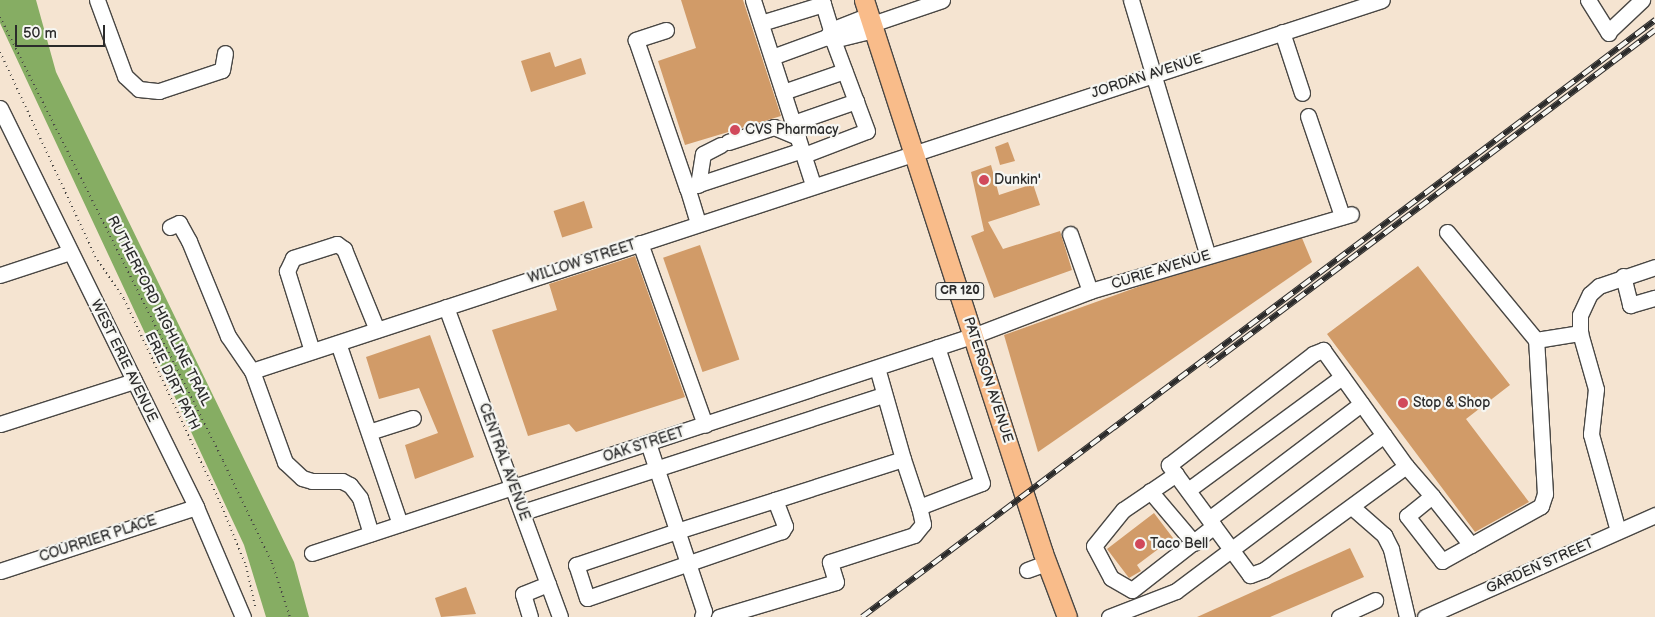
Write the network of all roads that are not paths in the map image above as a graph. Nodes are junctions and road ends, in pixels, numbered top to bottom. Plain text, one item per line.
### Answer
1 (97, 0) edge
2 (753, 0) edge
3 (942, 0) edge
4 (1131, 0) edge
5 (1382, 0) edge
6 (1588, 0) edge
7 (1642, 0) edge
8 (822, 2) edge
9 (870, 17) edge
10 (761, 23) junction
11 (666, 30) dead end
12 (1282, 32) junction
13 (830, 36) junction
14 (225, 53) dead end
15 (772, 57) junction
16 (844, 70) junction
17 (1154, 73) junction
18 (783, 92) junction
19 (1302, 93) dead end
20 (856, 100) junction
21 (0, 108) edge
22 (1308, 116) dead end
23 (4, 128) edge
24 (799, 141) junction
25 (913, 152) junction
26 (814, 185) junction
27 (693, 186) junction
28 (698, 224) junction
29 (170, 227) dead end
30 (1447, 232) dead end
31 (1070, 234) dead end
32 (640, 243) junction
33 (70, 252) junction
34 (1208, 256) junction
35 (1655, 268) edge
36 (0, 275) edge
37 (1623, 276) junction
38 (1090, 291) junction
39 (1655, 298) edge
40 (446, 307) junction
41 (377, 330) junction
42 (1580, 333) junction
43 (975, 335) junction
44 (1536, 340) junction
45 (338, 343) junction
46 (936, 347) junction
47 (312, 351) junction
48 (877, 368) junction
49 (252, 371) junction
50 (1342, 376) junction
51 (134, 381) junction
52 (884, 395) junction
53 (1361, 404) junction
54 (413, 418) dead end
55 (0, 424) edge
56 (705, 425) junction
57 (369, 432) junction
58 (1384, 435) junction
59 (648, 443) junction
60 (903, 459) junction
61 (1406, 466) junction
62 (656, 469) junction
63 (1176, 474) junction
64 (514, 487) junction
65 (1188, 490) junction
66 (1150, 491) junction
67 (1432, 496) junction
68 (775, 500) junction
69 (196, 507) junction
70 (919, 507) junction
71 (1352, 507) junction
72 (523, 512) junction
73 (1655, 515) edge
74 (1212, 523) junction
75 (400, 524) junction
76 (677, 531) junction
77 (1618, 531) junction
78 (371, 534) junction
79 (1194, 544) junction
80 (1472, 545) junction
81 (1233, 551) junction
82 (312, 553) dead end
83 (1046, 563) junction
84 (688, 564) junction
85 (1027, 570) dead end
86 (0, 571) edge
87 (548, 584) junction
88 (1375, 600) dead end
89 (242, 617) edge
90 (530, 617) edge
91 (560, 617) edge
92 (702, 617) edge
93 (719, 617) edge
94 (1066, 617) edge
95 (1109, 617) edge
96 (1339, 617) edge
97 (1407, 617) edge
98 (1425, 617) edge

1 - 14 street
2 - 10 street
3 - 9 street
4 - 17 street
5 - 12 street, JORDAN AVENUE
6 - 7 street
8 - 10 street
8 - 13 street
9 - 13 street
9 - 25 main road, PATERSON AVENUE / CR 120
10 - 15 street
11 - 27 street
12 - 17 street, JORDAN AVENUE
12 - 19 street
13 - 15 street
13 - 16 street
15 - 18 street
16 - 18 street
16 - 20 street
17 - 25 street, JORDAN AVENUE
17 - 34 street
18 - 24 street
20 - 24 street
20 - 24 street
21 - 23 street, WEST ERIE AVENUE
22 - 34 street, CURIE AVENUE
23 - 33 street, WEST ERIE AVENUE
24 - 26 street
24 - 27 street
24 - 27 street
25 - 26 street, WILLOW STREET
25 - 43 main road, PATERSON AVENUE / CR 120
26 - 28 street, WILLOW STREET
27 - 28 street
28 - 32 street, WILLOW STREET
29 - 49 street
30 - 44 street
31 - 38 street
32 - 40 street, WILLOW STREET
32 - 56 street
33 - 36 street
33 - 51 street, WEST ERIE AVENUE
34 - 38 street, CURIE AVENUE
35 - 37 street
37 - 39 street
37 - 42 street
38 - 43 street, CURIE AVENUE
40 - 41 street, WILLOW STREET
40 - 64 street, CENTRAL AVENUE
41 - 45 street, WILLOW STREET
41 - 47 street
42 - 44 street
42 - 77 street
43 - 46 street, OAK STREET
43 - 83 main road, PATERSON AVENUE / CR 120
44 - 80 street
45 - 47 street, WILLOW STREET
45 - 57 street
46 - 48 street, OAK STREET
46 - 70 street
47 - 49 street, WILLOW STREET
48 - 52 street
48 - 56 street, OAK STREET
49 - 78 street
50 - 53 street
50 - 63 street
50 - 65 street
51 - 55 street
51 - 69 street, WEST ERIE AVENUE
52 - 60 street
52 - 62 street
53 - 58 street
53 - 74 street
54 - 57 street
56 - 59 street, OAK STREET
57 - 75 street
58 - 61 street
58 - 81 street
59 - 62 street
59 - 64 street, OAK STREET
60 - 68 street
60 - 70 street
61 - 67 street
61 - 71 street
62 - 72 street
62 - 76 street
63 - 65 street
63 - 66 street
64 - 72 street, CENTRAL AVENUE
64 - 75 street, OAK STREET
65 - 74 street
66 - 79 street
66 - 79 street
67 - 80 street
67 - 80 street
68 - 76 street
68 - 84 street
69 - 86 street, COURRIER PLACE
69 - 89 street, WEST ERIE AVENUE
70 - 93 street
71 - 81 street
71 - 97 street
72 - 87 street, CENTRAL AVENUE
73 - 77 street, GARDEN STREET
74 - 79 street
74 - 81 street
75 - 78 street, OAK STREET
76 - 84 street
76 - 84 street
77 - 98 street, GARDEN STREET
78 - 82 street, OAK STREET
81 - 95 street
83 - 85 street
83 - 94 main road, PATERSON AVENUE / CR 120
84 - 92 street
87 - 90 street
87 - 91 street, CENTRAL AVENUE
88 - 96 street

